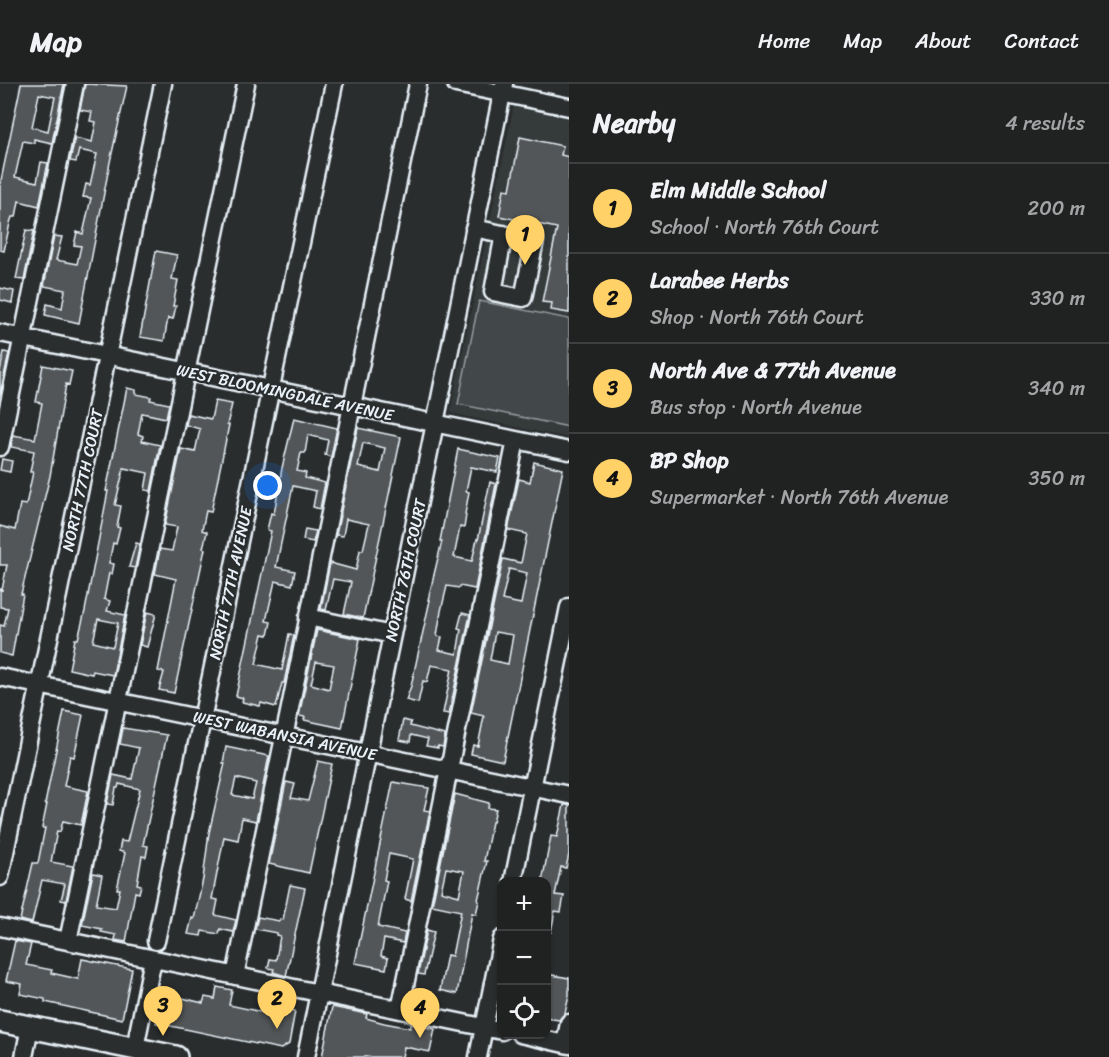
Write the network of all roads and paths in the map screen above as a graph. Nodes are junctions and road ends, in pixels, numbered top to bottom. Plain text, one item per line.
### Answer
1 (75, 84) edge
2 (163, 84) edge
3 (246, 84) edge
4 (334, 84) edge
5 (418, 84) edge
6 (456, 84) edge
7 (503, 89) edge
8 (569, 107) edge
9 (474, 228) junction
10 (504, 234) dead end
11 (0, 333) edge
12 (22, 337) junction
13 (107, 355) junction
14 (187, 372) junction
15 (271, 389) junction
16 (352, 405) junction
17 (435, 423) junction
18 (516, 440) junction
19 (0, 447) edge
20 (569, 450) edge
21 (569, 607) edge
22 (308, 617) junction
23 (392, 635) junction
24 (0, 676) edge
25 (40, 685) junction
26 (119, 701) junction
27 (202, 718) junction
28 (284, 735) junction
29 (368, 753) junction
30 (448, 769) junction
31 (532, 787) junction
32 (569, 795) edge
33 (0, 877) edge
34 (514, 877) edge
35 (0, 927) edge
36 (68, 941) junction
37 (156, 941) dead end
38 (153, 959) junction
39 (497, 960) edge
40 (235, 976) junction
41 (319, 993) junction
42 (400, 1010) junction
43 (0, 1021) edge
44 (569, 1023) edge
45 (30, 1027) junction
46 (484, 1027) junction
47 (497, 1030) edge
48 (541, 1039) edge
49 (567, 1044) edge
50 (135, 1048) junction
51 (24, 1057) edge
52 (176, 1057) edge
53 (306, 1057) edge
54 (478, 1057) edge

1 - 12 street
2 - 13 street, NORTH 77TH COURT
3 - 14 street
4 - 15 street, NORTH 77TH AVENUE
5 - 16 street
6 - 7 street
7 - 8 street
7 - 9 street, NORTH 76TH COURT
9 - 10 street
9 - 17 street, NORTH 76TH COURT
11 - 12 street, WEST BLOOMINGDALE AVENUE
12 - 13 street, WEST BLOOMINGDALE AVENUE
12 - 19 street
13 - 14 street, WEST BLOOMINGDALE AVENUE
13 - 25 street, NORTH 77TH COURT
14 - 15 street, WEST BLOOMINGDALE AVENUE
14 - 26 street
15 - 16 street, WEST BLOOMINGDALE AVENUE
15 - 27 street, NORTH 77TH AVENUE
16 - 17 street, WEST BLOOMINGDALE AVENUE
16 - 22 street
17 - 18 street, WEST BLOOMINGDALE AVENUE
17 - 23 street, NORTH 76TH COURT
18 - 20 street, WEST BLOOMINGDALE AVENUE
18 - 30 street
21 - 31 street
22 - 23 street
22 - 28 street
23 - 29 street, NORTH 76TH COURT
24 - 25 street, WEST WABANSIA AVENUE
25 - 26 street, WEST WABANSIA AVENUE
25 - 33 street, NORTH 77TH COURT
26 - 27 street, WEST WABANSIA AVENUE
26 - 36 street
27 - 28 street, WEST WABANSIA AVENUE
27 - 37 street, NORTH 77TH AVENUE
28 - 29 street, WEST WABANSIA AVENUE
28 - 40 street
29 - 30 street, WEST WABANSIA AVENUE
29 - 41 street, NORTH 76TH COURT
30 - 31 street, WEST WABANSIA AVENUE
30 - 42 street
31 - 32 street, WEST WABANSIA AVENUE
31 - 34 street
35 - 36 street
36 - 38 street
38 - 40 street
38 - 50 street
39 - 46 street
40 - 41 street
41 - 42 street
41 - 53 street, NORTH 76TH COURT
42 - 46 street
43 - 45 main road
44 - 49 street
45 - 50 main road
45 - 51 street
46 - 47 street
46 - 54 street
48 - 49 street
50 - 52 main road

